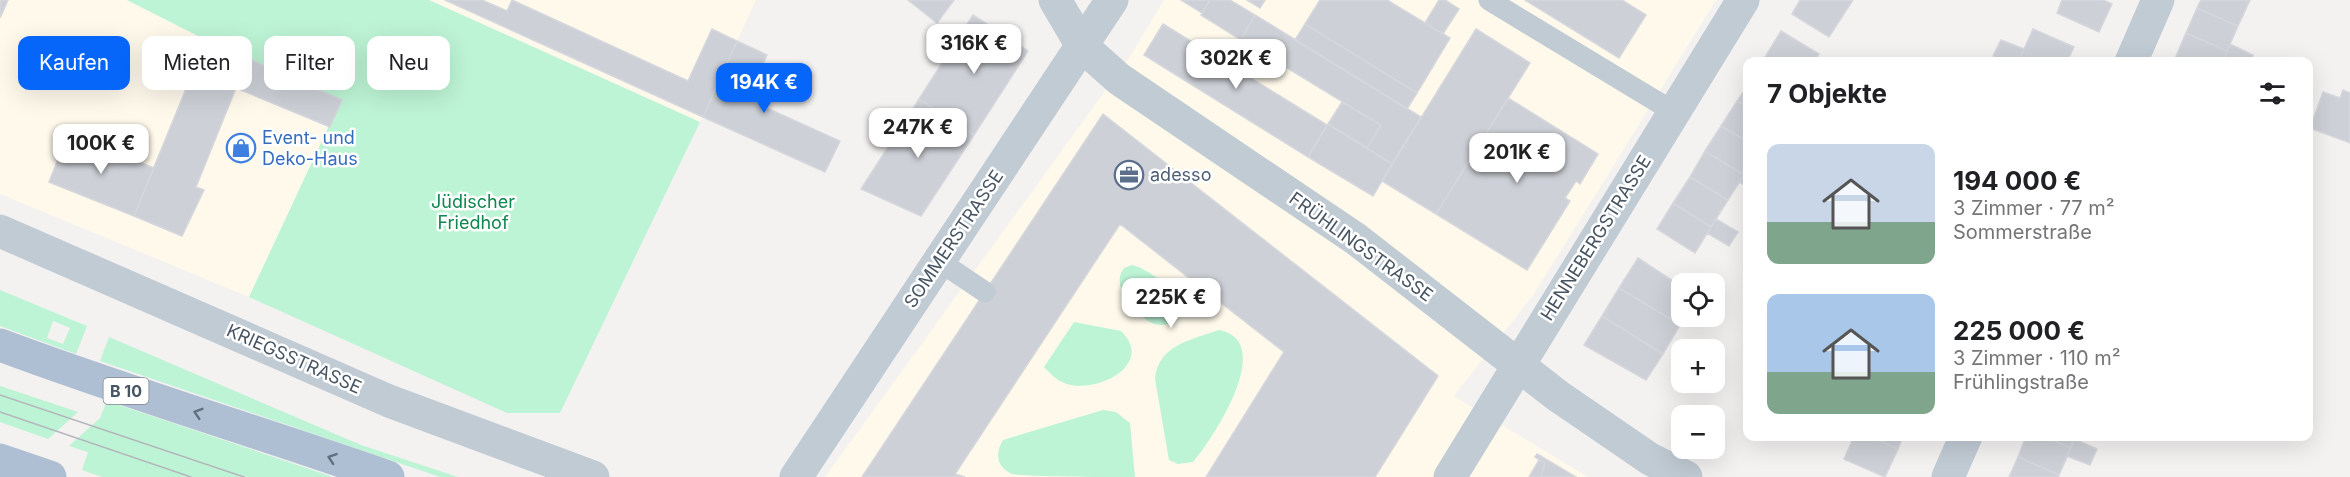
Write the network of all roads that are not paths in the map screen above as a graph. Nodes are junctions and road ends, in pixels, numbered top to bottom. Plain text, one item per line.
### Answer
1 (1054, 0) edge
2 (1112, 0) edge
3 (1489, 0) edge
4 (1743, 0) edge
5 (2158, 0) edge
6 (1082, 46) junction
7 (2133, 57) edge
8 (1674, 112) junction
9 (0, 231) edge
10 (939, 261) junction
11 (985, 292) dead end
12 (0, 345) edge
13 (1520, 367) junction
14 (1964, 441) edge
15 (0, 460) edge
16 (50, 477) edge
17 (388, 477) edge
18 (593, 477) edge
19 (796, 477) edge
20 (1450, 477) edge
21 (1686, 477) edge
22 (1948, 477) edge

1 - 6 street, FRÜHLINGSTRASSE
2 - 6 street, SOMMERSTRASSE
3 - 8 lane
4 - 8 street, HENNEBERGSTRASSE
5 - 7 street
6 - 10 street, SOMMERSTRASSE
6 - 13 street, FRÜHLINGSTRASSE
8 - 13 street, HENNEBERGSTRASSE
9 - 18 street, KRIEGSSTRASSE
10 - 11 lane
10 - 19 street, SOMMERSTRASSE
17 -> 12 main road, B 10
13 - 20 street, HENNEBERGSTRASSE
13 - 21 street, FRÜHLINGSTRASSE
14 - 22 street
15 - 16 main road

